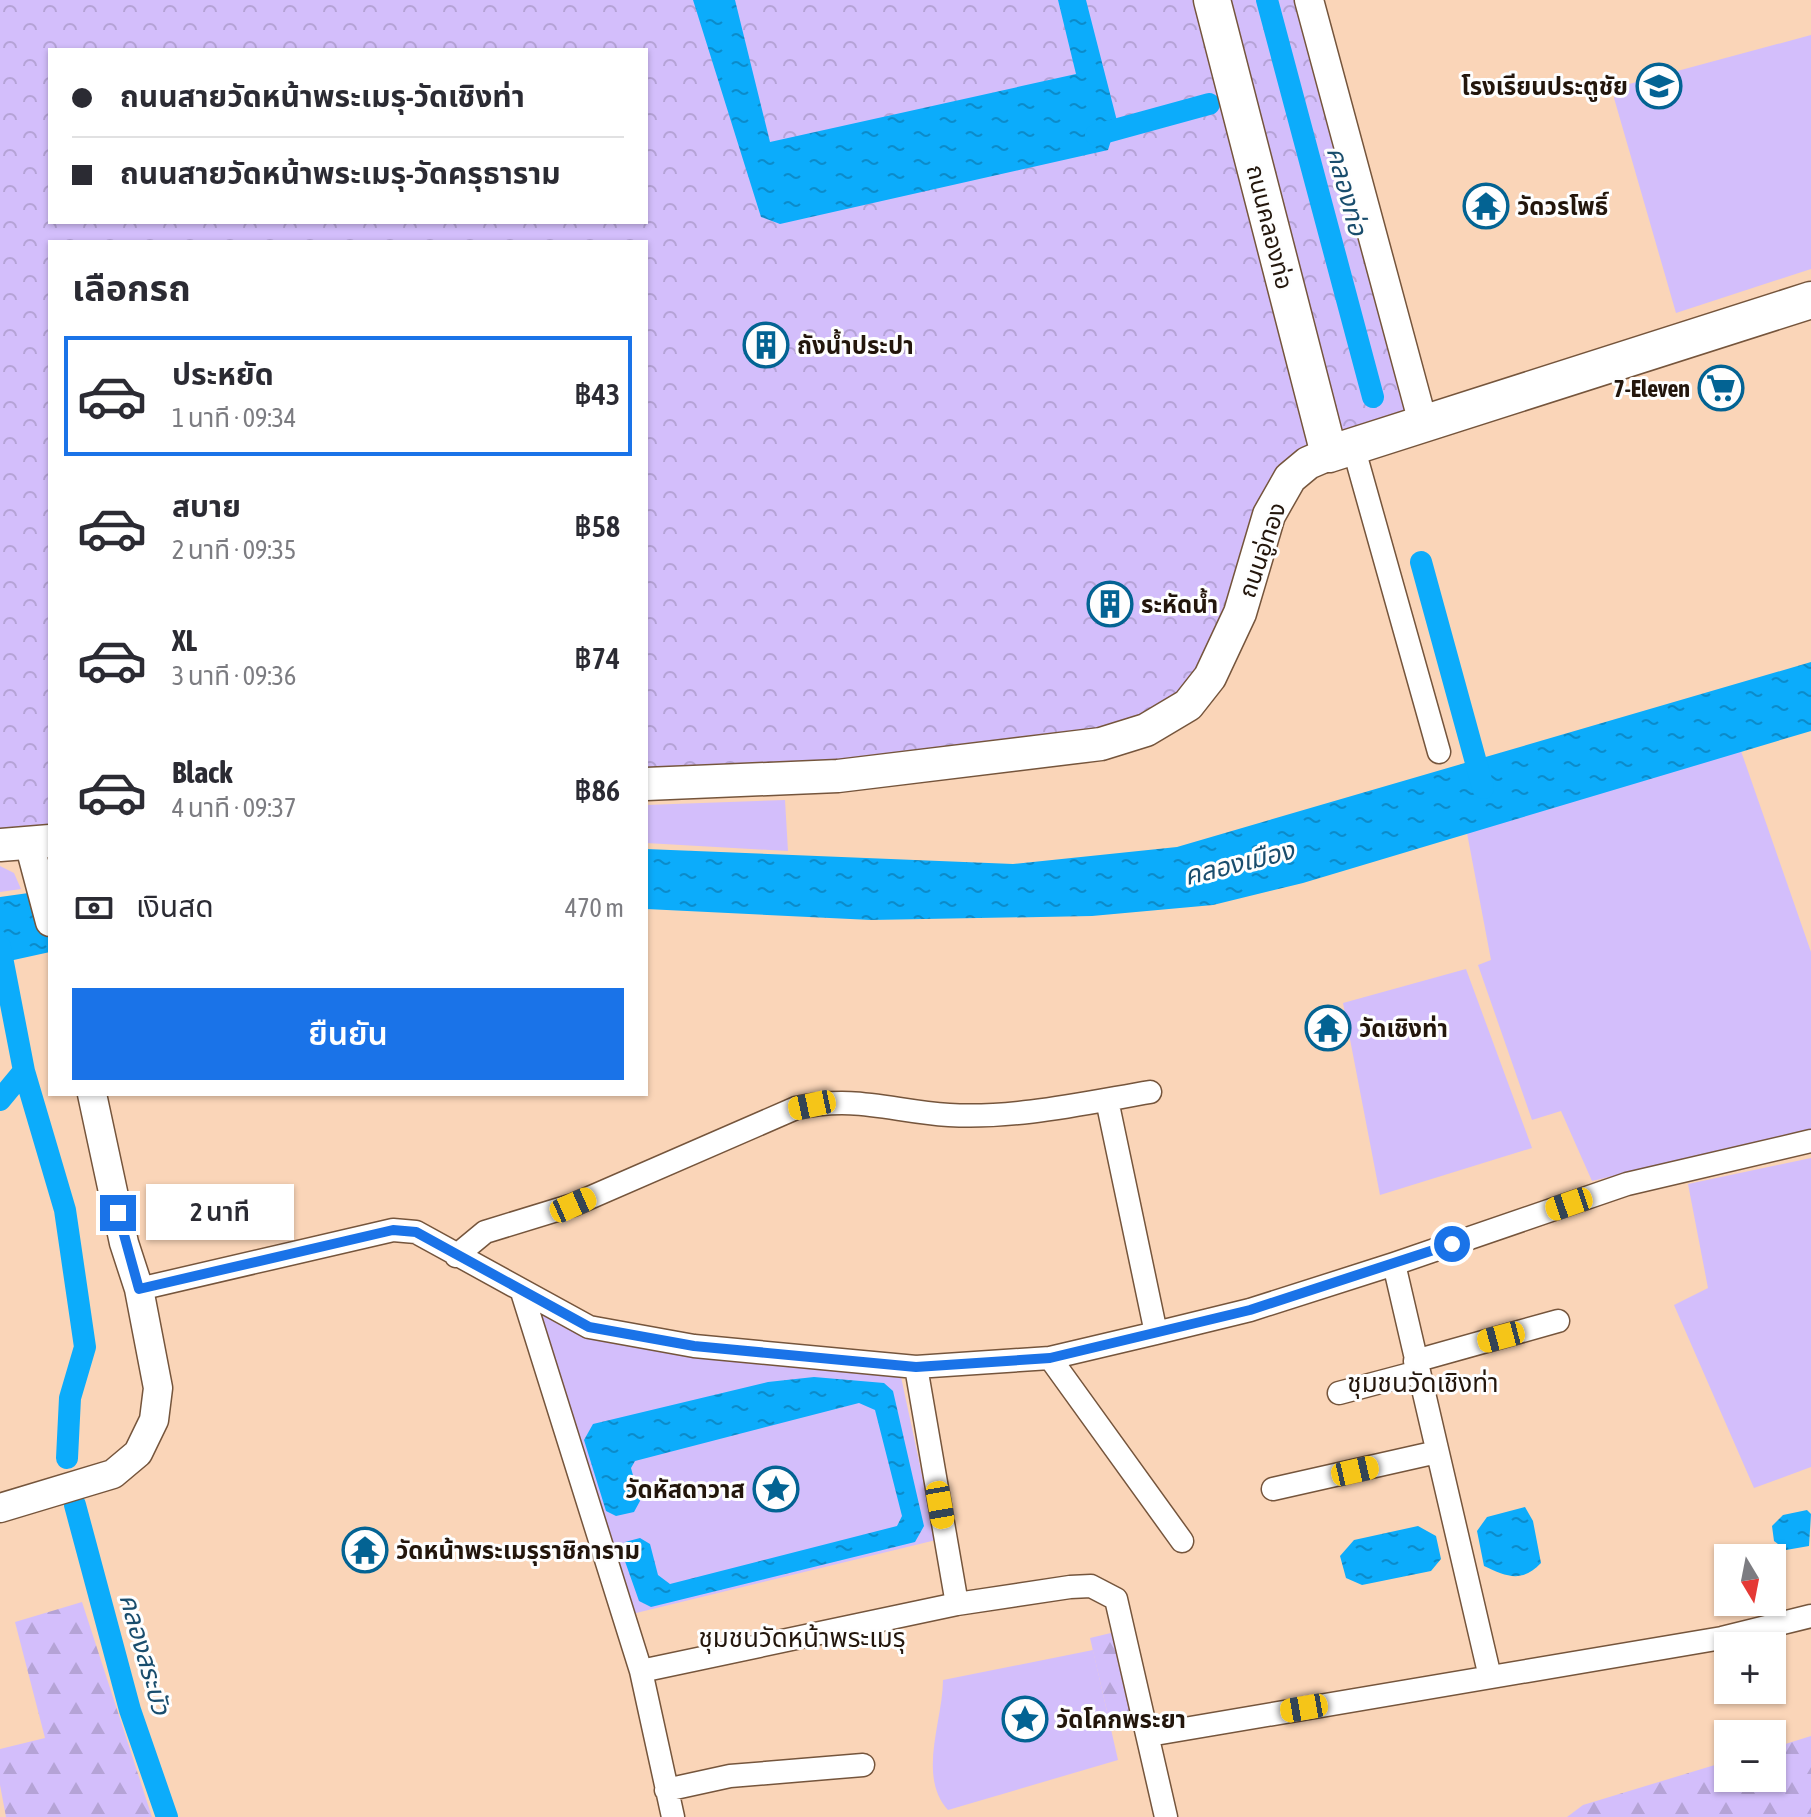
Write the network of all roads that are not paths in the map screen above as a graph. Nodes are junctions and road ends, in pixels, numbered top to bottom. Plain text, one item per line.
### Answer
1 (1212, 0) edge
2 (1309, 0) edge
3 (1811, 300) edge
4 (1423, 423) junction
5 (1341, 450) junction
6 (1439, 752) dead end
7 (648, 784) edge
8 (29, 850) edge
9 (48, 915) edge
10 (1150, 1092) dead end
11 (92, 1096) edge
12 (1107, 1100) junction
13 (1811, 1141) edge
14 (456, 1256) junction
15 (1394, 1264) junction
16 (139, 1289) junction
17 (522, 1292) junction
18 (1558, 1321) dead end
19 (1156, 1333) junction
20 (1050, 1358) junction
21 (916, 1367) junction
22 (1417, 1367) junction
23 (1339, 1393) dead end
24 (1437, 1452) junction
25 (1273, 1489) dead end
26 (0, 1508) edge
27 (1182, 1541) dead end
28 (957, 1604) junction
29 (1811, 1616) edge
30 (641, 1671) junction
31 (1490, 1677) junction
32 (1149, 1735) junction
33 (863, 1765) dead end
34 (666, 1790) junction
35 (673, 1817) edge
36 (1166, 1817) edge

1 - 5 main road, ถนนคลองท่อ
2 - 4 street
3 - 4 main road, ถนนอู่ทอง
4 - 5 main road, ถนนอู่ทอง
5 - 6 street
5 - 7 main road, ถนนอู่ทอง
8 - 9 street
10 - 12 street
11 - 16 street
12 - 14 street
12 - 19 street
13 - 15 street
14 - 16 street
14 - 17 street
15 - 19 street
15 - 22 street
16 - 26 street
17 - 21 street
17 - 30 street
18 - 22 street
19 - 20 street
20 - 21 street
20 - 27 street
21 - 28 street
22 - 23 street
22 - 24 street
24 - 25 street
24 - 31 street
28 - 30 street
28 - 32 street
29 - 31 street
30 - 34 street
31 - 32 street
32 - 36 street
33 - 34 street
34 - 35 street

